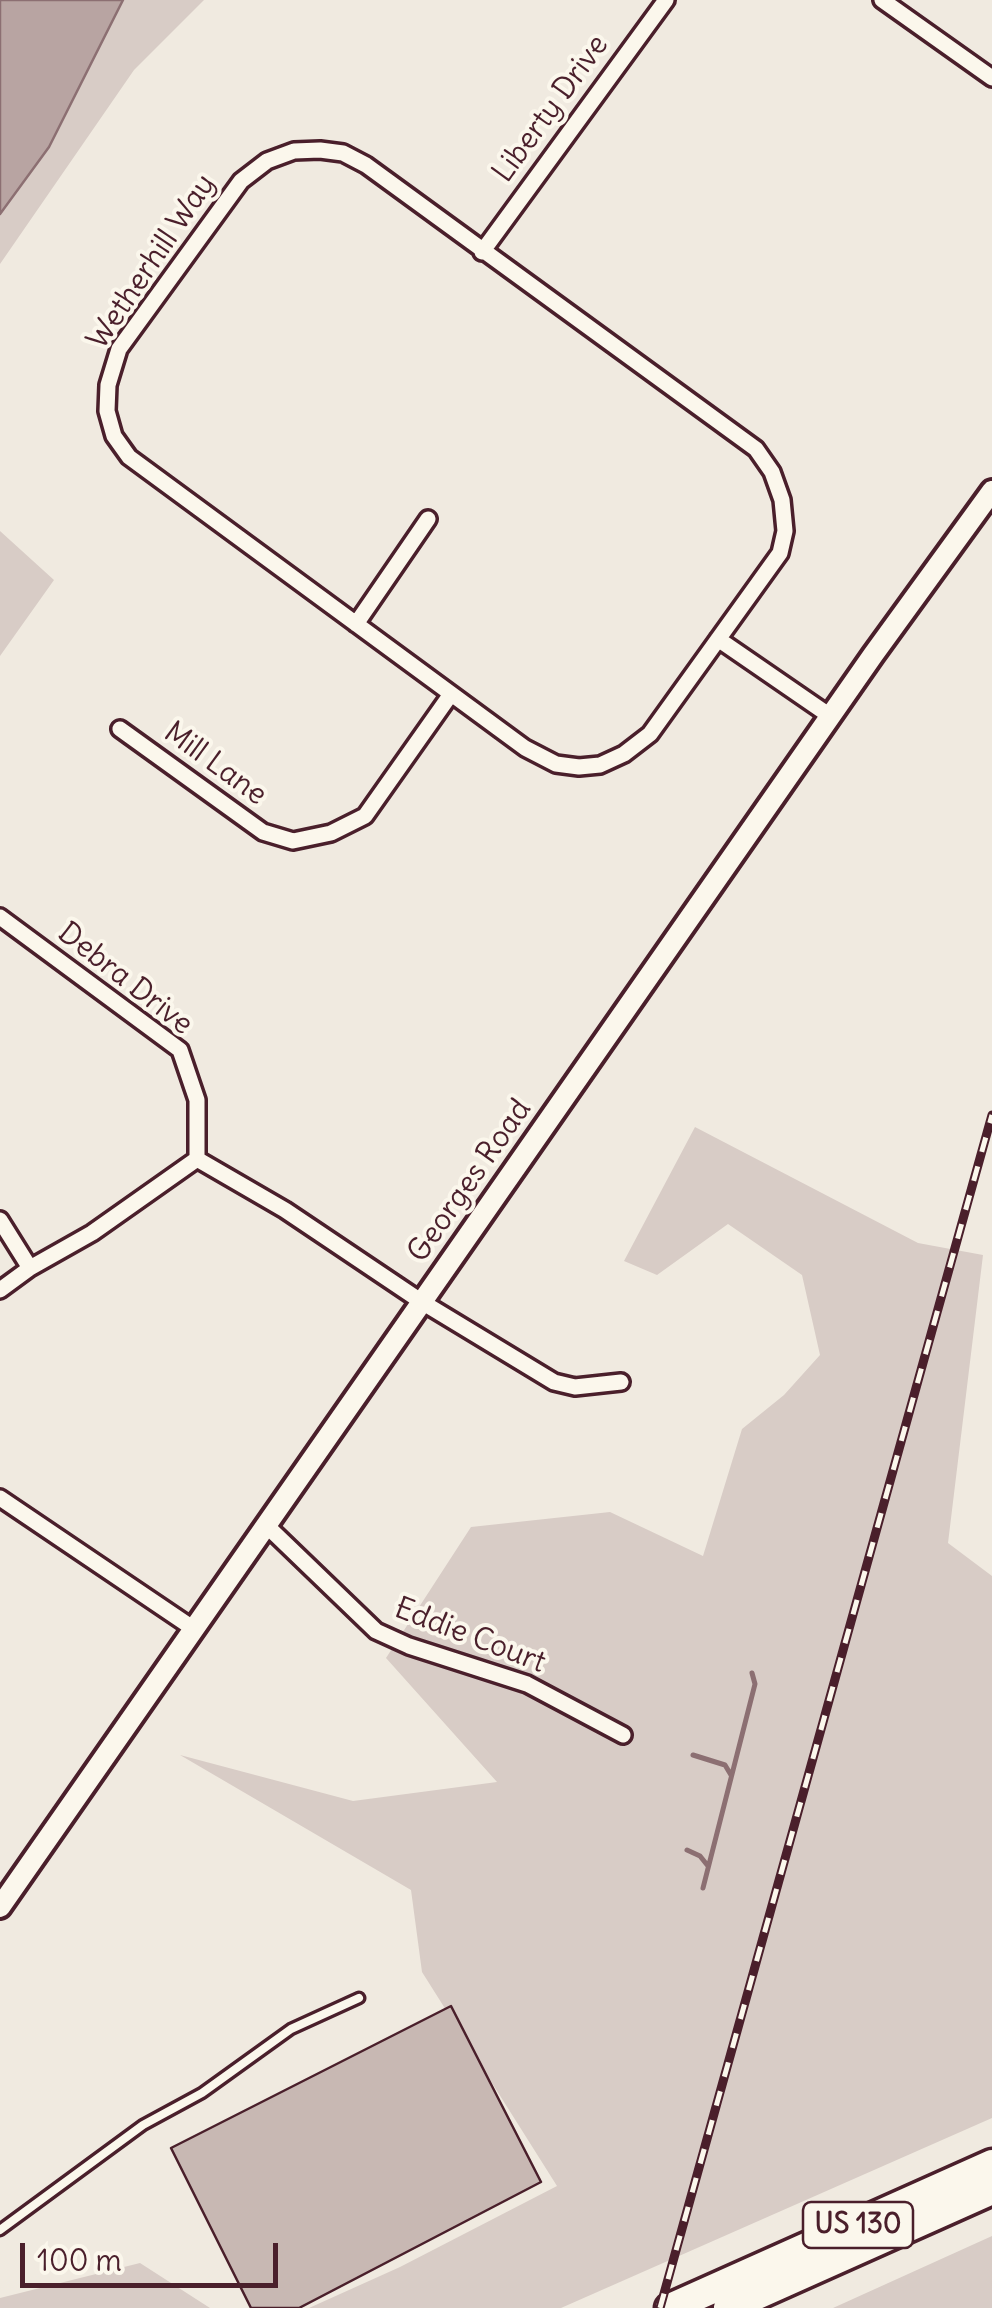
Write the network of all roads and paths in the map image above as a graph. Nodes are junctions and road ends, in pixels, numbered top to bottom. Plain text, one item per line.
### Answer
1 (666, 0) edge
2 (882, 0) edge
3 (992, 78) edge
4 (482, 252) junction
5 (992, 490) edge
6 (428, 520) dead end
7 (356, 624) junction
8 (718, 639) junction
9 (451, 694) junction
10 (830, 716) junction
11 (120, 730) dead end
12 (0, 918) edge
13 (197, 1159) junction
14 (0, 1220) edge
15 (30, 1268) junction
16 (0, 1290) edge
17 (422, 1302) junction
18 (621, 1382) dead end
19 (0, 1498) edge
20 (268, 1527) junction
21 (194, 1628) junction
22 (623, 1735) dead end
23 (0, 1907) edge
24 (358, 1998) dead end
25 (992, 2164) edge
26 (992, 2190) edge
27 (0, 2230) edge
28 (726, 2296) edge
29 (670, 2308) edge

1 - 4 street, Liberty Drive
2 - 3 street
4 - 7 street, Wetherhill Way
4 - 8 street, Wetherhill Way
5 - 10 street, Georges Road
6 - 7 street
7 - 9 street, Wetherhill Way
8 - 9 street, Wetherhill Way
8 - 10 street
9 - 11 street, Mill Lane
10 - 17 street, Georges Road
12 - 13 street, Debra Drive
13 - 15 street
13 - 17 street
14 - 15 street
15 - 16 street
17 - 18 street
17 - 20 street, Georges Road
19 - 21 street
20 - 21 street, Georges Road
20 - 22 street, Eddie Court
21 - 23 street, Georges Road
24 - 27 lane
25 - 28 highway, US 130
26 - 28 highway, US 130
28 - 29 highway, US 130

